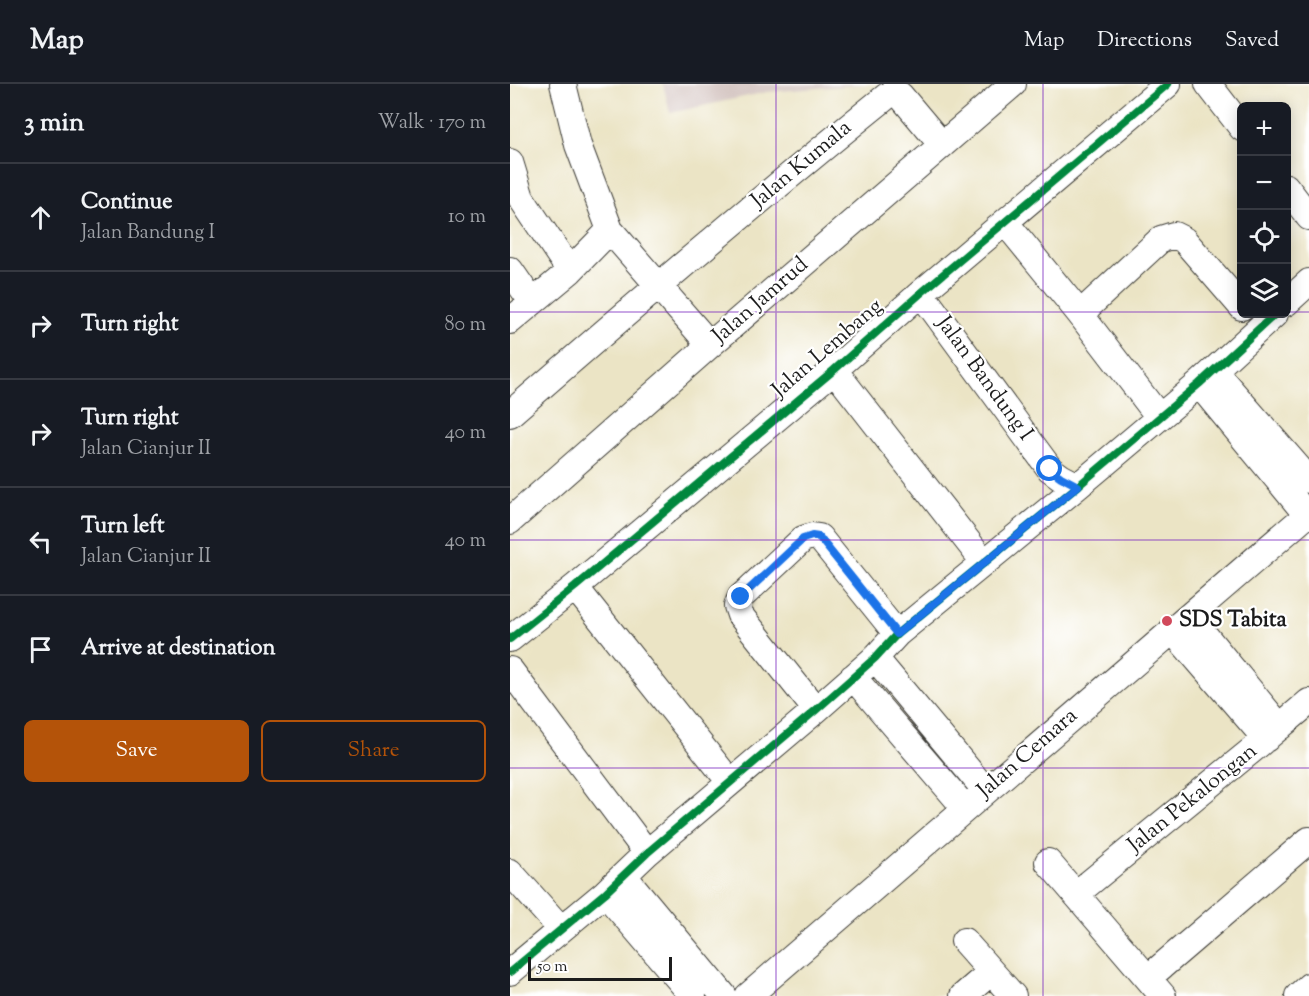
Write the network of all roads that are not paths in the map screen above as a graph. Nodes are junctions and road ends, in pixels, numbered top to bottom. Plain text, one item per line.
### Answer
1 (563, 84) edge
2 (1013, 84) edge
3 (1168, 84) edge
4 (1208, 84) edge
5 (1237, 122) edge
6 (942, 145) junction
7 (510, 162) edge
8 (1291, 192) edge
9 (515, 201) edge
10 (1309, 217) edge
11 (1005, 222) junction
12 (610, 230) junction
13 (510, 270) edge
14 (570, 271) junction
15 (1309, 282) edge
16 (658, 286) junction
17 (921, 293) junction
18 (528, 296) dead end
19 (1291, 299) edge
20 (1237, 301) edge
21 (1080, 314) junction
22 (1260, 318) edge
23 (510, 321) edge
24 (710, 345) junction
25 (834, 370) junction
26 (1206, 377) junction
27 (510, 414) edge
28 (1159, 417) junction
29 (1309, 480) edge
30 (1078, 486) junction
31 (1308, 514) edge
32 (510, 521) edge
33 (984, 562) junction
34 (575, 587) junction
35 (1181, 623) junction
36 (897, 634) junction
37 (510, 639) edge
38 (875, 658) junction
39 (510, 670) edge
40 (853, 677) junction
41 (1309, 702) edge
42 (816, 710) junction
43 (1273, 733) junction
44 (730, 782) junction
45 (986, 791) junction
46 (965, 808) junction
47 (1309, 840) edge
48 (647, 854) junction
49 (1048, 862) dead end
50 (510, 872) edge
51 (624, 876) junction
52 (605, 893) junction
53 (1076, 894) junction
54 (561, 928) junction
55 (964, 941) dead end
56 (510, 972) edge
57 (991, 972) junction
58 (1309, 986) edge
59 (1156, 987) edge
60 (693, 996) edge
61 (724, 996) edge
62 (748, 996) edge
63 (963, 996) edge
64 (1013, 996) edge
65 (1298, 996) edge

1 - 12 street
2 - 6 street, Jalan Jamrud
3 - 11 street, Jalan Lembang
4 - 5 street
6 - 16 street, Jalan Kumala
6 - 24 street, Jalan Jamrud
7 - 9 street
8 - 10 street
9 - 14 street
11 - 17 street, Jalan Lembang
11 - 21 street
12 - 14 street
12 - 16 street
13 - 18 street
14 - 23 street
15 - 19 street
16 - 24 street
16 - 27 street
17 - 25 street, Jalan Lembang
17 - 30 street, Jalan Bandung I
20 - 21 street
21 - 28 street
22 - 26 street
24 - 32 street, Jalan Jamrud
25 - 33 street
25 - 34 street, Jalan Lembang
26 - 28 street
26 - 29 street
26 - 31 street
28 - 30 street
30 - 33 street
31 - 35 street, Jalan Cemara
33 - 36 street
34 - 37 street, Jalan Lembang
34 - 44 street
35 - 43 street
35 - 45 street, Jalan Cemara
36 - 38 street
36 - 42 street
38 - 40 street
38 - 45 street
39 - 48 street
40 - 42 street
40 - 46 street
41 - 43 street, Jalan Pekalongan
42 - 44 street
43 - 53 street, Jalan Pekalongan
44 - 48 street
45 - 46 street, Jalan Cemara
46 - 62 street, Jalan Cemara
47 - 59 street
48 - 51 street
49 - 53 street
50 - 54 street
51 - 52 street
51 - 61 street
52 - 54 street
52 - 60 street
53 - 59 street
54 - 56 street
55 - 57 street
57 - 63 street
57 - 64 street
58 - 65 street

